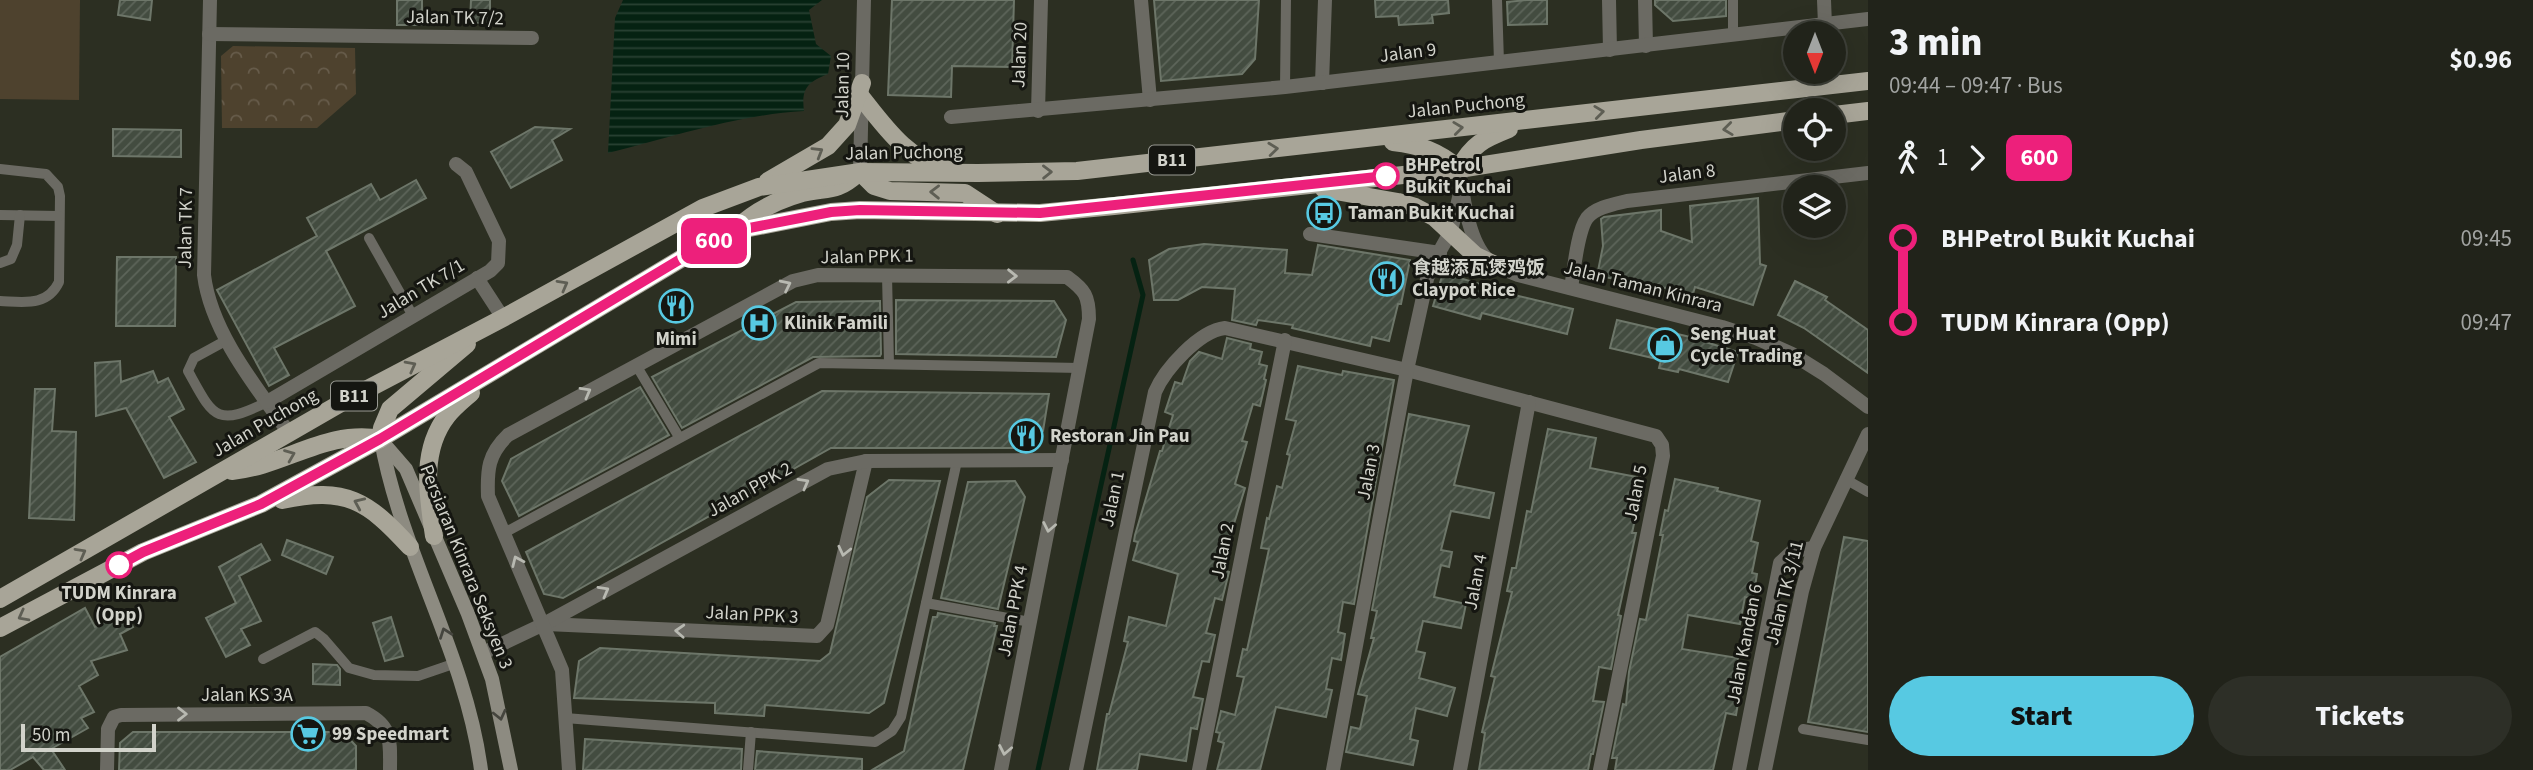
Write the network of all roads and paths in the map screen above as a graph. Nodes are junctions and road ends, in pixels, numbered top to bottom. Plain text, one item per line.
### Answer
1 (210, 0) edge
2 (864, 0) edge
3 (1041, 0) edge
4 (1141, 0) edge
5 (1286, 0) edge
6 (1325, 0) edge
7 (1497, 0) edge
8 (1609, 0) edge
9 (1645, 0) edge
10 (1733, 0) edge
11 (1824, 0) edge
12 (1868, 19) edge
13 (1825, 21) edge
14 (1846, 22) edge
15 (1783, 30) edge
16 (209, 34) junction
17 (1733, 35) junction
18 (532, 38) dead end
19 (1646, 46) junction
20 (1610, 50) junction
21 (1499, 62) junction
22 (1868, 81) edge
23 (1322, 83) junction
24 (1285, 87) junction
25 (862, 91) junction
26 (1150, 100) junction
27 (1038, 111) junction
28 (1868, 111) edge
29 (1846, 114) edge
30 (951, 117) dead end
31 (1531, 120) junction
32 (1783, 122) edge
33 (1366, 139) junction
34 (456, 164) dead end
35 (0, 169) edge
36 (1459, 169) junction
37 (860, 172) junction
38 (978, 173) junction
39 (1868, 173) edge
40 (1288, 186) junction
41 (759, 187) junction
42 (1462, 187) junction
43 (998, 214) junction
44 (0, 215) edge
45 (20, 215) junction
46 (59, 216) junction
47 (734, 231) junction
48 (1451, 231) junction
49 (1310, 234) dead end
50 (369, 239) dead end
51 (1440, 253) junction
52 (0, 263) edge
53 (1495, 265) junction
54 (887, 275) junction
55 (477, 278) junction
56 (1571, 288) junction
57 (0, 301) edge
58 (413, 316) junction
59 (495, 322) junction
60 (227, 340) junction
61 (1285, 340) junction
62 (889, 364) junction
63 (636, 365) junction
64 (1080, 368) junction
65 (1407, 370) junction
66 (494, 372) junction
67 (267, 402) junction
68 (1529, 402) junction
69 (1868, 407) edge
70 (289, 433) junction
71 (1868, 434) edge
72 (679, 437) junction
73 (380, 439) junction
74 (1062, 460) junction
75 (866, 461) junction
76 (957, 461) junction
77 (224, 471) junction
78 (1845, 479) junction
79 (1868, 492) edge
80 (261, 504) junction
81 (504, 533) junction
82 (434, 536) junction
83 (410, 547) junction
84 (1814, 548) junction
85 (0, 599) edge
86 (926, 603) junction
87 (1030, 622) junction
88 (544, 624) junction
89 (0, 628) edge
90 (483, 653) junction
91 (263, 659) dead end
92 (456, 663) junction
93 (565, 718) junction
94 (1803, 729) dead end
95 (751, 732) junction
96 (1868, 740) edge
97 (107, 770) edge
98 (390, 770) edge
99 (481, 770) edge
100 (511, 770) edge
101 (569, 770) edge
102 (748, 770) edge
103 (1001, 770) edge
104 (1076, 770) edge
105 (1199, 770) edge
106 (1333, 770) edge
107 (1460, 770) edge
108 (1600, 770) edge
109 (1739, 770) edge
110 (1765, 770) edge

1 - 16 street, Jalan TK 7
2 - 25 street, Jalan 10
3 - 27 street, Jalan 20
4 - 26 street
5 - 24 lane
6 - 23 street
7 - 21 lane
8 - 20 street
9 - 19 street
10 - 17 lane
11 - 13 street
12 - 14 street, Jalan 9
15 - 17 street, Jalan 9
16 - 18 street, Jalan TK 7/2
16 - 60 street, Jalan TK 7
17 - 19 street, Jalan 9
19 - 20 street, Jalan 9
20 - 21 street, Jalan 9
21 - 23 street, Jalan 9
31 -> 22 main road, Jalan Puchong / B11
23 - 24 street, Jalan 9
24 - 26 street, Jalan 9
25 - 37 street, Jalan 10
25 - 38 main road
41 -> 25 main road
26 - 27 street, Jalan 9
27 - 30 street, Jalan 9
28 - 29 main road
33 -> 31 main road, Jalan Puchong / B11
31 - 36 main road
32 -> 36 main road, B11
33 - 36 main road
38 -> 33 main road, Jalan Puchong / B11
34 - 55 street, Jalan TK 7/1
35 - 46 lane
36 - 40 main road, B11
36 - 42 street
37 - 38 main road, Jalan Puchong / B11
37 - 41 main road, Jalan Puchong / B11
43 -> 37 main road
37 - 47 main road
39 - 56 street, Jalan 8
40 - 43 main road, B11
40 - 48 main road
59 -> 41 main road, Jalan Puchong / B11
42 - 48 street, Jalan 3
42 - 53 street
43 - 47 main road, B11
44 - 45 lane
45 - 46 lane
45 - 52 lane
46 - 57 lane
47 - 66 main road, B11
48 - 51 street, Jalan 3
48 - 53 main road
49 - 51 street
50 - 58 lane
51 - 65 street, Jalan 3
53 - 56 street, Jalan Taman Kinrara
54 - 62 lane
63 -> 54 street, Jalan PPK 1
54 -> 64 street, Jalan PPK 1
55 - 58 street, Jalan TK 7/1
55 - 59 street
56 - 69 street, Jalan Taman Kinrara
58 - 67 street, Jalan TK 7/1
70 -> 59 main road, Jalan Puchong / B11
59 - 73 main road
60 - 67 street, Jalan TK 7
60 - 67 lane
61 - 65 street, Jalan 1
61 - 104 street, Jalan 1
61 - 105 street, Jalan 2
62 - 64 lane
62 - 72 lane
63 - 72 lane
81 -> 63 street, Jalan PPK 1
64 - 74 street, Jalan PPK 1
65 - 68 street, Jalan 5
65 - 106 street, Jalan 3
66 - 73 main road, B11
66 - 82 main road
67 - 70 street, Jalan TK 7
68 - 107 street, Jalan 4
68 - 108 street, Jalan 5
70 - 77 main road, Jalan Puchong / B11
71 - 78 street, Jalan TK 3/11
72 - 81 lane
77 -> 73 main road
73 - 80 main road, B11
73 - 82 main road, Persiaran Kinrara Seksyen 3
73 - 83 main road, Persiaran Kinrara Seksyen 3
74 - 76 street, Jalan PPK 2
74 -> 87 street, Jalan PPK 4
75 - 76 street, Jalan PPK 2
88 -> 75 street, Jalan PPK 2
75 -> 88 street, Jalan PPK 3
76 - 86 lane
85 -> 77 main road, Jalan Puchong / B11
78 - 79 lane
78 - 84 street, Jalan TK 3/11
83 -> 80 main road
80 -> 89 main road, B11
88 -> 81 street, Jalan PPK 1
82 - 90 main road, Persiaran Kinrara Seksyen 3
92 -> 83 main road, Persiaran Kinrara Seksyen 3
84 - 109 street, Jalan Kandan 6
84 - 110 street, Jalan TK 3/11
86 - 87 lane
86 - 95 lane
87 -> 103 street, Jalan PPK 4
88 - 90 street, Jalan PPK 2
88 - 93 street
90 -> 100 main road, Persiaran Kinrara Seksyen 3
91 - 92 lane
92 - 99 main road, Persiaran Kinrara Seksyen 3
93 - 95 lane
93 - 101 street
94 - 96 lane
95 - 102 lane
97 -> 98 street, Jalan KS 3A

